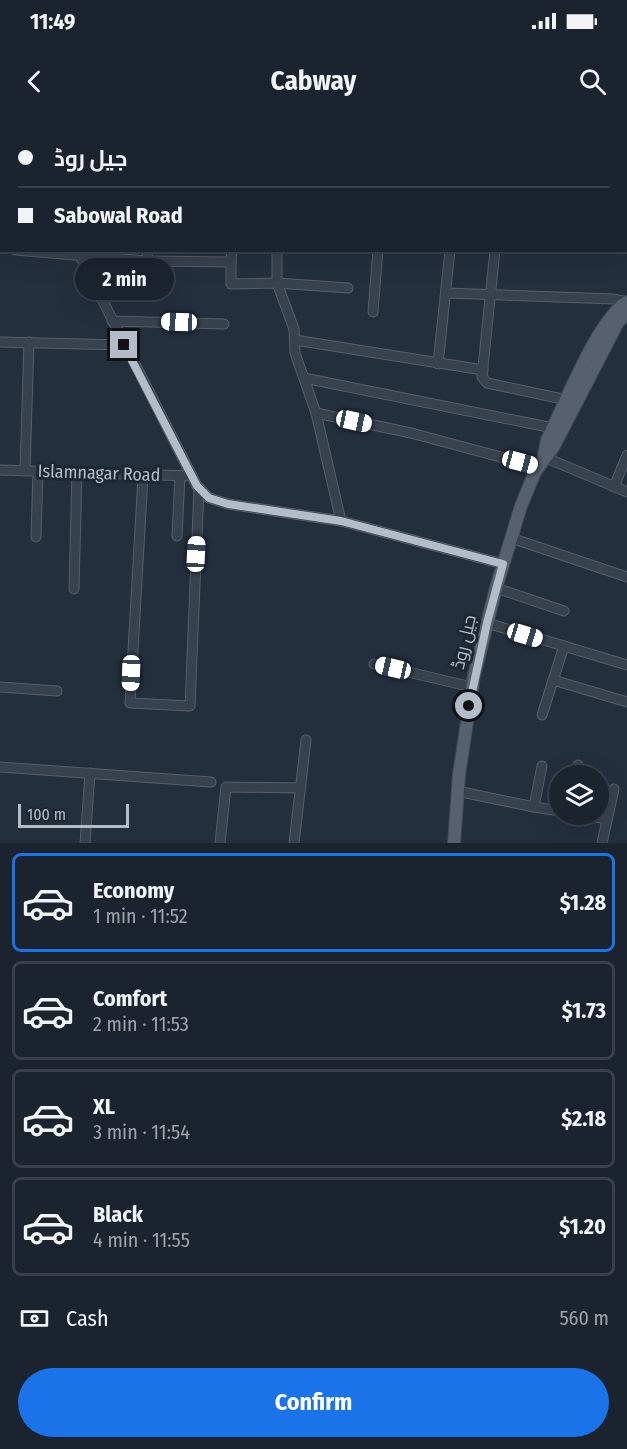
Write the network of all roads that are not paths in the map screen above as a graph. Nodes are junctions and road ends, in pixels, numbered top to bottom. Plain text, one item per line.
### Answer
1 (47, 252) edge
2 (148, 252) edge
3 (232, 252) edge
4 (278, 252) edge
5 (378, 252) edge
6 (450, 252) edge
7 (495, 252) edge
8 (79, 254) edge
9 (147, 261) junction
10 (231, 262) junction
11 (277, 283) junction
12 (348, 288) dead end
13 (446, 293) junction
14 (491, 294) junction
15 (627, 302) edge
16 (373, 312) dead end
17 (627, 314) edge
18 (112, 321) junction
19 (224, 324) dead end
20 (295, 340) junction
21 (0, 342) edge
22 (29, 342) junction
23 (124, 345) junction
24 (438, 364) junction
25 (483, 370) junction
26 (304, 378) junction
27 (567, 400) junction
28 (316, 413) junction
29 (554, 428) junction
30 (627, 455) edge
31 (541, 462) junction
32 (0, 470) edge
33 (25, 471) junction
34 (38, 471) junction
35 (77, 472) junction
36 (143, 476) junction
37 (180, 476) junction
38 (192, 476) junction
39 (614, 487) junction
40 (200, 488) junction
41 (627, 492) edge
42 (341, 521) junction
43 (177, 536) dead end
44 (36, 537) dead end
45 (511, 538) junction
46 (503, 564) junction
47 (627, 577) edge
48 (496, 588) junction
49 (74, 589) dead end
50 (564, 611) dead end
51 (487, 623) junction
52 (564, 646) junction
53 (374, 664) dead end
54 (627, 665) edge
55 (554, 680) junction
56 (0, 687) edge
57 (472, 687) junction
58 (57, 691) dead end
59 (627, 702) edge
60 (542, 715) dead end
61 (306, 740) dead end
62 (542, 766) dead end
63 (0, 767) edge
64 (90, 773) junction
65 (211, 782) dead end
66 (301, 788) junction
67 (614, 789) dead end
68 (457, 791) junction
69 (534, 807) junction
70 (549, 809) edge
71 (609, 810) edge
72 (606, 825) edge
73 (86, 843) edge
74 (220, 843) edge
75 (294, 843) edge
76 (454, 843) edge
77 (602, 843) edge

1 - 8 street
2 - 9 street
3 - 10 street
4 - 11 street
5 - 16 street
6 - 13 street
7 - 14 street
8 - 9 street
8 - 18 street
9 - 10 street
10 - 11 street
11 - 12 street
11 - 20 street
13 - 14 street
13 - 24 street
14 - 15 street
14 - 25 street
15 - 27 main road
17 - 31 main road
18 - 19 street
18 - 23 street
20 - 24 street
20 - 26 street
21 - 22 street
22 - 23 street
22 - 33 street
23 - 38 street
24 - 25 street
25 - 27 street
26 - 28 street
26 - 29 street
27 - 29 main road
28 - 31 street
28 - 42 street
29 - 31 main road
30 - 39 street
31 - 39 street
31 - 45 main road, جیل روڈ
32 - 33 street, Islamnagar Road
33 - 34 street, Islamnagar Road
34 - 35 street, Islamnagar Road
34 - 44 street
35 - 36 street, Islamnagar Road
35 - 49 street
36 - 37 street, Islamnagar Road
36 - 40 street
37 - 38 street, Islamnagar Road
37 - 43 street
38 - 40 street
39 - 41 street
40 - 42 street
42 - 46 street
45 - 46 main road, جیل روڈ
45 - 47 street
46 - 48 main road, جیل روڈ
48 - 50 street
48 - 51 main road, جیل روڈ
51 - 52 street
51 - 57 main road, جیل روڈ
52 - 54 street
52 - 55 street
53 - 57 street
55 - 59 street
55 - 60 street
56 - 58 street
57 - 68 main road, جیل روڈ
61 - 66 street
62 - 69 street
63 - 64 street
64 - 65 street
64 - 73 street
66 - 74 street
66 - 75 street
67 - 71 street
68 - 69 street
68 - 76 main road, جیل روڈ
69 - 70 street
72 - 77 street

